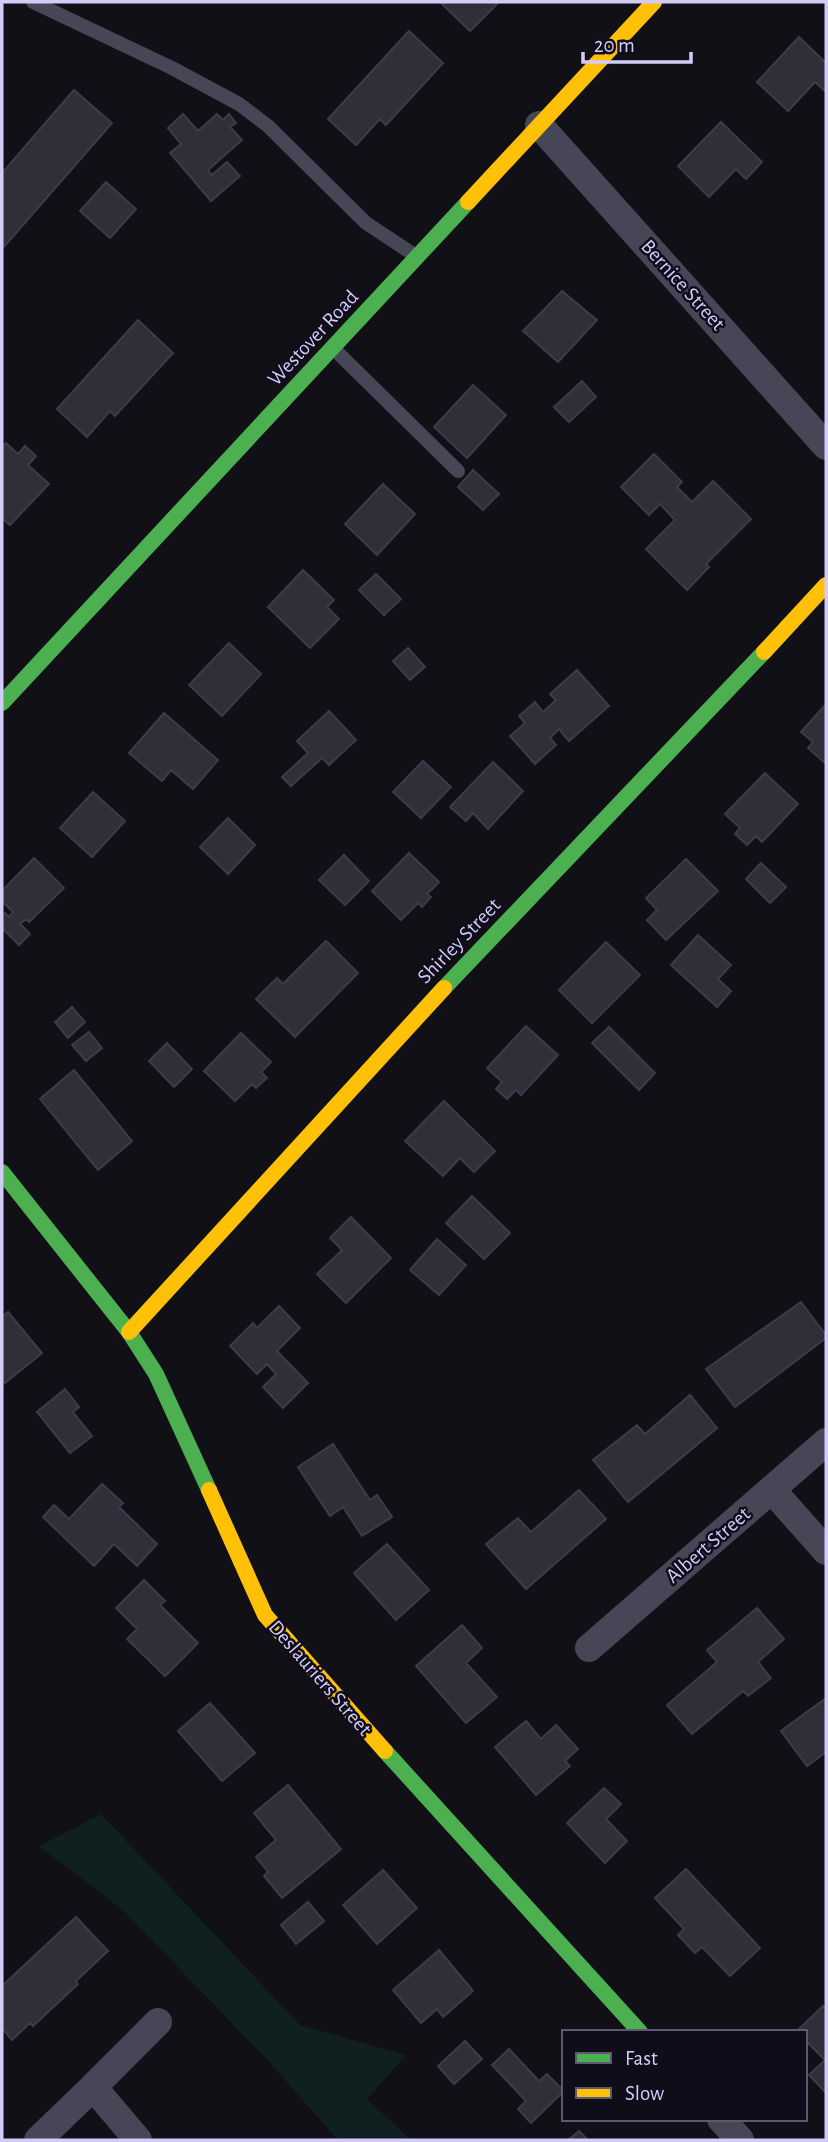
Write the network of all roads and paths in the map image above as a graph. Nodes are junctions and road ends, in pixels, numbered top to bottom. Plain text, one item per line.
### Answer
1 (33, 2) edge
2 (654, 2) edge
3 (539, 125) junction
4 (417, 257) junction
5 (332, 348) junction
6 (826, 446) edge
7 (458, 471) dead end
8 (826, 585) edge
9 (2, 703) edge
10 (2, 1172) edge
11 (129, 1332) junction
12 (826, 1442) edge
13 (772, 1490) junction
14 (826, 1551) edge
15 (589, 1648) dead end
16 (158, 2022) dead end
17 (638, 2030) edge
18 (93, 2087) junction
19 (722, 2121) edge
20 (38, 2140) edge
21 (138, 2140) edge
22 (740, 2140) edge

1 - 4 lane
2 - 3 street, Westover Road
3 - 4 street, Westover Road
3 - 6 street, Bernice Street
4 - 5 street, Westover Road
5 - 7 lane
5 - 9 street, Westover Road
8 - 11 street, Shirley Street
10 - 11 street, Deslauriers Street
11 - 17 street, Deslauriers Street
12 - 13 street, Albert Street
13 - 14 street
13 - 15 street, Albert Street
16 - 18 street
18 - 20 street
18 - 21 street
19 - 22 street

